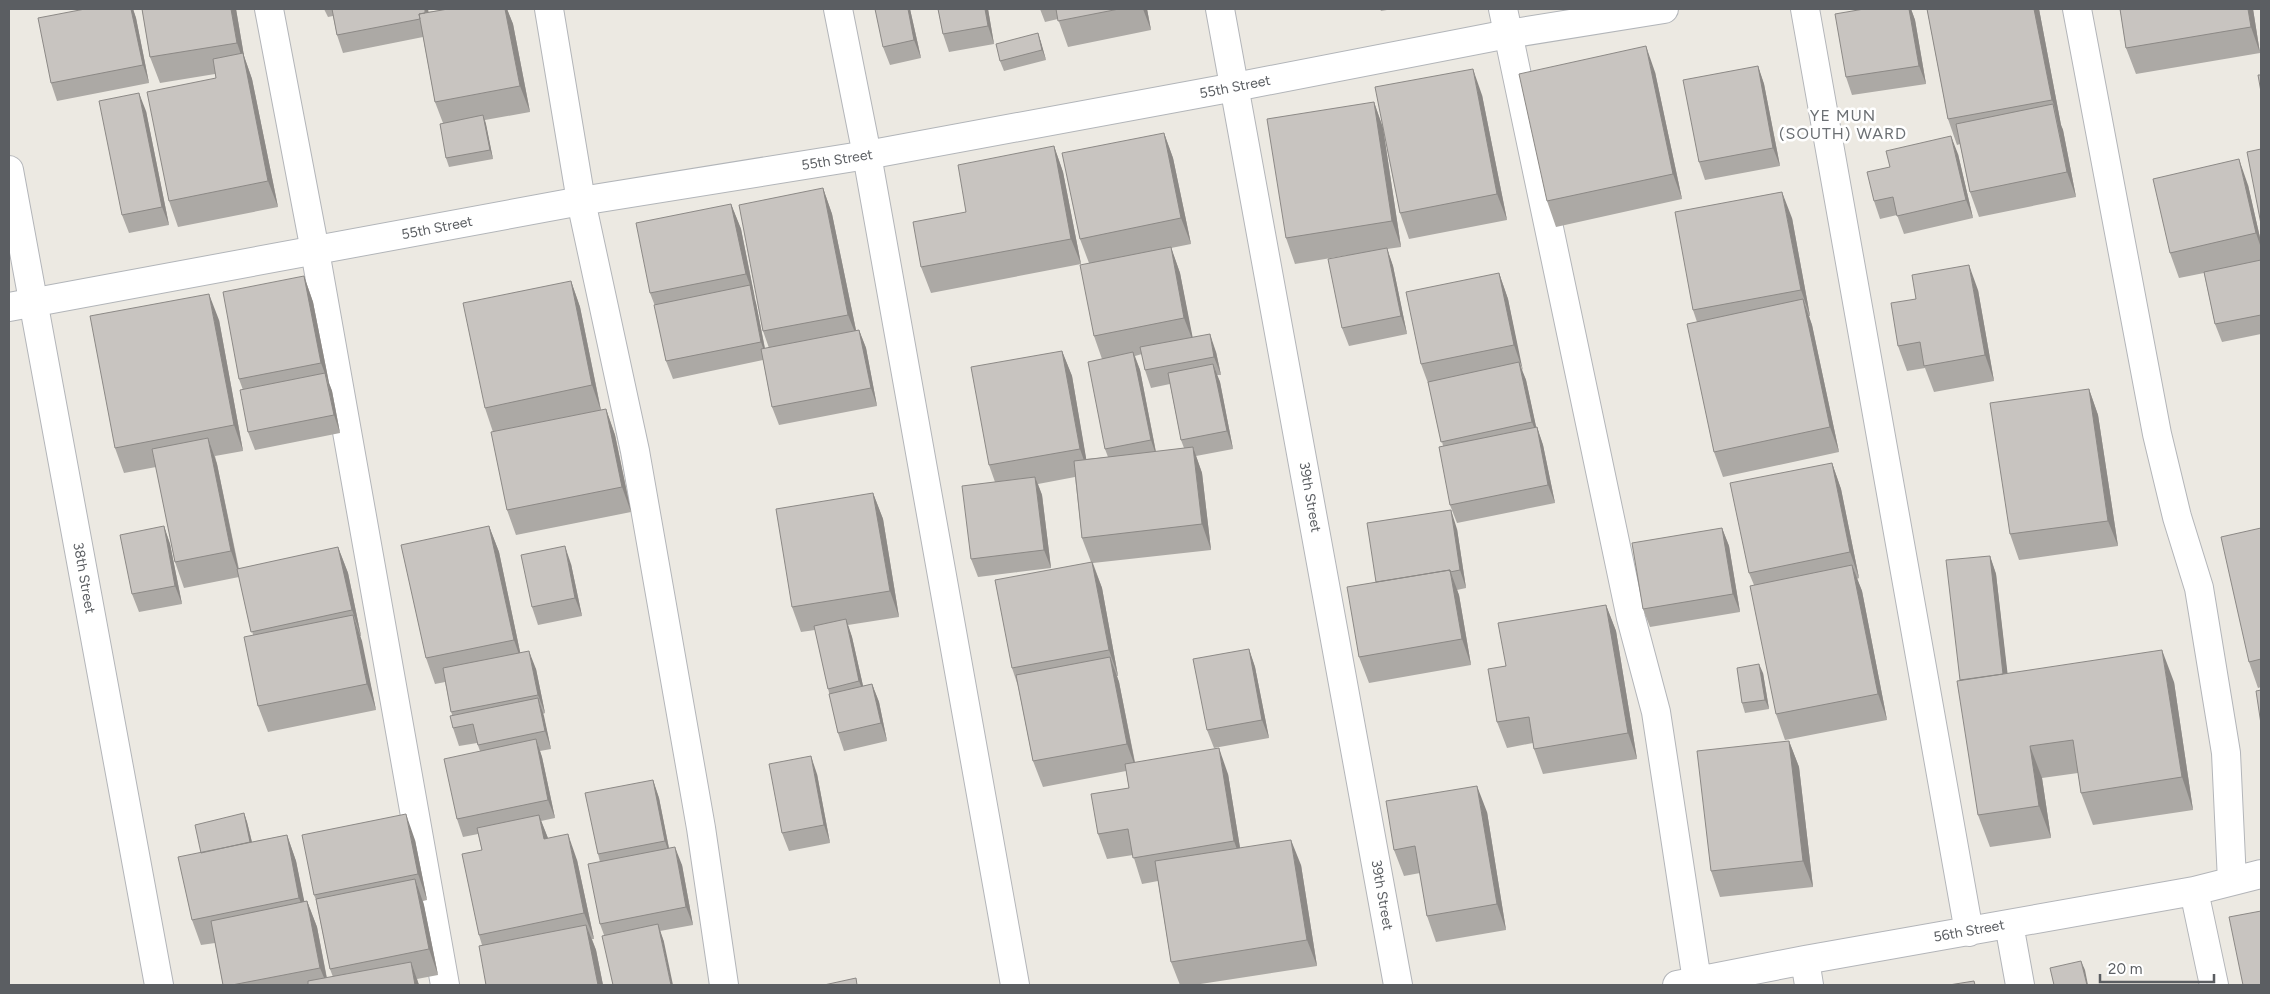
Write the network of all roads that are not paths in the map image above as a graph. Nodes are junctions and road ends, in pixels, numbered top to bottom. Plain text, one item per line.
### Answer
1 (269, 9) edge
2 (548, 9) edge
3 (838, 9) edge
4 (1220, 9) edge
5 (1664, 9) edge
6 (1805, 9) edge
7 (2078, 9) edge
8 (1505, 21) edge
9 (1235, 88) junction
10 (867, 155) junction
11 (9, 170) edge
12 (581, 201) junction
13 (315, 251) junction
14 (21, 305) edge
15 (2261, 874) edge
16 (2232, 880) junction
17 (2194, 890) junction
18 (2009, 924) junction
19 (1969, 932) junction
20 (1807, 973) edge
21 (1687, 983) edge
22 (159, 985) edge
23 (445, 985) edge
24 (724, 985) edge
25 (1015, 985) edge
26 (1398, 985) edge
27 (2020, 985) edge
28 (2214, 985) edge

1 - 13 street
2 - 12 street
3 - 10 street
4 - 9 street, 39th Street
5 - 8 street, 55th Street
6 - 19 street
7 - 16 street
8 - 9 street, 55th Street
8 - 21 street
9 - 10 street, 55th Street
9 - 26 street, 39th Street
10 - 12 street, 55th Street
10 - 25 street
11 - 14 street, 38th Street
12 - 13 street, 55th Street
12 - 24 street
13 - 14 street, 55th Street
13 - 23 street
14 - 22 street, 38th Street
15 - 16 street, 56th Street
16 - 17 street, 56th Street
17 - 18 street, 56th Street
17 - 28 street
18 - 19 street, 56th Street
18 - 27 street
19 - 20 street, 56th Street
20 - 21 street, 56th Street

